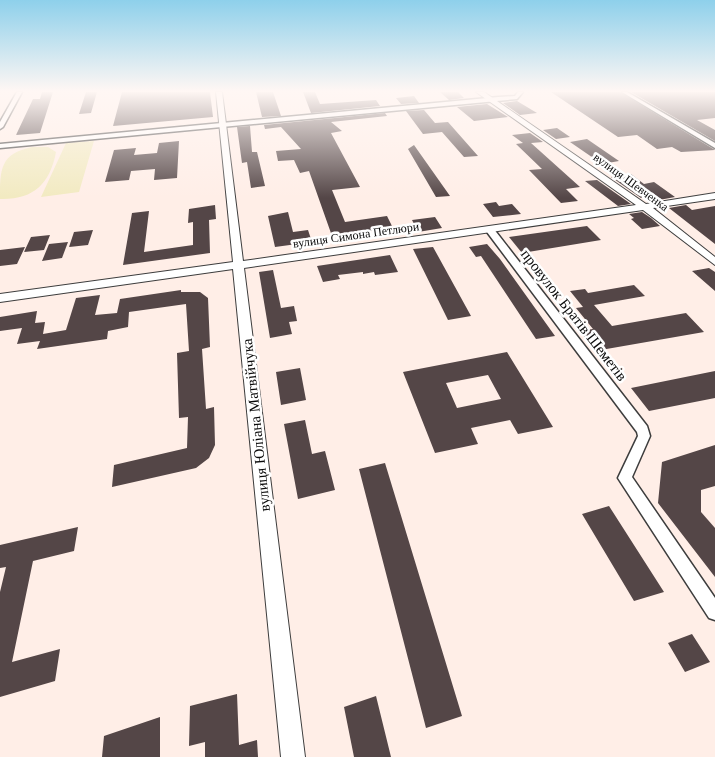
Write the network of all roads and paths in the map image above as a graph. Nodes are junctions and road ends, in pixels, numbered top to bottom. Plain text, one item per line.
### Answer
1 (163, 127) edge
2 (173, 127) edge
3 (223, 127) edge
4 (531, 127) edge
5 (684, 127) edge
6 (0, 142) edge
7 (0, 146) edge
8 (715, 146) edge
9 (715, 196) edge
10 (645, 207) junction
11 (490, 230) junction
12 (715, 262) edge
13 (238, 266) junction
14 (0, 298) edge
15 (715, 612) edge
16 (293, 757) edge

1 - 6 street
2 - 7 street
3 - 13 street, вулиця Юліана Матвійчука
4 - 10 street, вулиця Шевченка
5 - 8 street
9 - 10 street, вулиця Симона Петлюри
10 - 11 street, вулиця Симона Петлюри
10 - 12 street, вулиця Шевченка
11 - 13 street, вулиця Симона Петлюри
11 - 15 street, провулок Братів Шеметів
13 - 14 street, вулиця Симона Петлюри
13 - 16 street, вулиця Юліана Матвійчука

